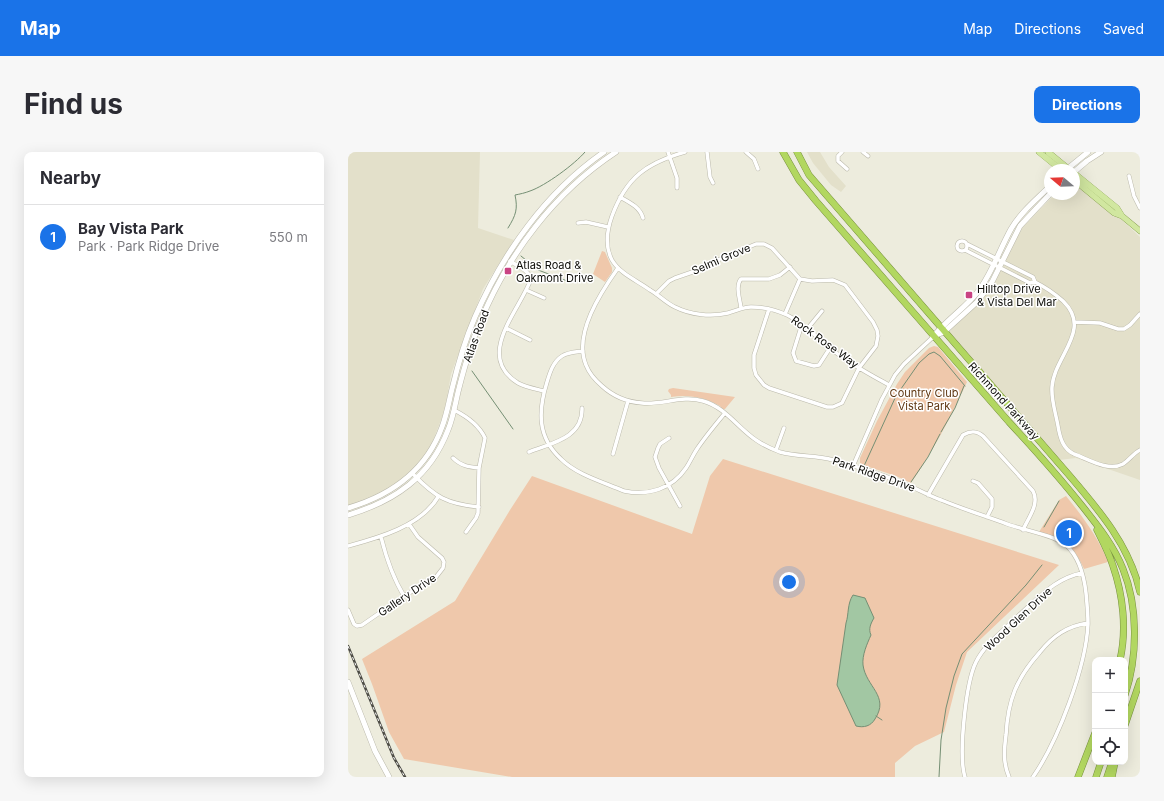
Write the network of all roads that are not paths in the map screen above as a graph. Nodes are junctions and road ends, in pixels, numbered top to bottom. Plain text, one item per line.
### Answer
1 (604, 152) edge
2 (616, 152) edge
3 (668, 152) edge
4 (685, 152) edge
5 (707, 152) edge
6 (746, 152) edge
7 (783, 152) edge
8 (797, 152) edge
9 (863, 152) edge
10 (1039, 152) edge
11 (1048, 152) edge
12 (1088, 152) edge
13 (1101, 152) edge
14 (839, 154) edge
15 (868, 156) dead end
16 (670, 157) junction
17 (1054, 164) edge
18 (1062, 164) edge
19 (1074, 164) edge
20 (1080, 167) edge
21 (758, 169) dead end
22 (847, 169) dead end
23 (1128, 176) dead end
24 (1080, 177) edge
25 (713, 183) dead end
26 (1080, 185) edge
27 (677, 188) dead end
28 (1044, 192) edge
29 (620, 197) junction
30 (1044, 200) edge
31 (1140, 208) edge
32 (1122, 216) junction
33 (643, 218) dead end
34 (578, 223) dead end
35 (608, 227) junction
36 (1140, 231) edge
37 (967, 244) junction
38 (965, 250) junction
39 (506, 257) junction
40 (996, 258) junction
41 (511, 261) junction
42 (1002, 261) junction
43 (994, 264) junction
44 (790, 267) junction
45 (999, 267) junction
46 (618, 268) junction
47 (800, 279) junction
48 (1035, 282) junction
49 (526, 290) junction
50 (656, 294) junction
51 (544, 298) dead end
52 (741, 308) junction
53 (769, 309) junction
54 (822, 311) dead end
55 (785, 314) junction
56 (1140, 314) edge
57 (1075, 322) junction
58 (802, 324) junction
59 (506, 328) junction
60 (808, 328) junction
61 (942, 330) junction
62 (933, 337) junction
63 (530, 340) dead end
64 (830, 348) junction
65 (583, 351) junction
66 (859, 368) junction
67 (889, 385) junction
68 (544, 392) junction
69 (628, 401) junction
70 (582, 408) dead end
71 (454, 410) junction
72 (725, 413) junction
73 (784, 428) dead end
74 (669, 438) dead end
75 (549, 444) junction
76 (776, 450) junction
77 (1140, 450) edge
78 (529, 452) dead end
79 (613, 454) dead end
80 (453, 458) dead end
81 (853, 466) junction
82 (479, 468) junction
83 (412, 474) junction
84 (417, 478) junction
85 (973, 481) dead end
86 (668, 485) junction
87 (928, 495) junction
88 (438, 497) junction
89 (680, 506) dead end
90 (479, 507) junction
91 (348, 508) edge
92 (348, 515) edge
93 (987, 517) junction
94 (1092, 519) junction
95 (409, 524) junction
96 (1023, 530) junction
97 (466, 532) dead end
98 (381, 537) junction
99 (348, 546) edge
100 (1082, 573) junction
101 (1140, 592) edge
102 (404, 596) junction
103 (348, 610) edge
104 (1088, 623) junction
105 (1120, 657) edge
106 (1140, 681) edge
107 (348, 682) edge
108 (1126, 693) edge
109 (1128, 716) edge
110 (1092, 741) edge
111 (1100, 765) edge
112 (1111, 765) edge
113 (1114, 765) edge
114 (389, 777) edge
115 (965, 777) edge
116 (1009, 777) edge
117 (1033, 777) edge
118 (1078, 777) edge
119 (1096, 777) edge
120 (1106, 777) edge
121 (1112, 777) edge

1 - 39 street, Atlas Road
2 - 41 street, Atlas Road
3 - 16 street
4 - 16 street, Rock Rose Way
5 - 25 street
6 - 21 street
7 - 62 highway, Richmond Parkway
8 - 61 highway, Richmond Parkway
9 - 15 street
10 - 17 main road
11 - 18 main road
12 - 19 street
13 - 20 street
14 - 22 street
16 - 27 street
16 - 29 street, Rock Rose Way
23 - 31 street
24 - 32 main road
26 - 32 main road
28 - 40 street
29 - 33 street
29 - 35 street, Rock Rose Way
30 - 42 street
32 - 36 main road
34 - 35 street
35 - 46 street, Rock Rose Way
37 - 38 street
37 - 38 street
37 - 40 street
38 - 43 street
39 - 41 street
39 - 83 street, Atlas Road
40 - 42 street
40 - 43 street
41 - 49 street
41 - 71 street, Atlas Road
42 - 45 street
42 - 48 street
43 - 45 street
43 - 61 street
44 - 47 street, Selmi Grove
44 - 50 street, Selmi Grove
44 - 52 street
45 - 48 street
45 - 61 street
46 - 50 street, Rock Rose Way
46 - 65 street, Park Ridge Drive
47 - 55 street
47 - 66 street
48 - 57 street
49 - 51 street
49 - 59 street
50 - 52 street, Rock Rose Way
52 - 53 street, Rock Rose Way
53 - 55 street, Rock Rose Way
53 - 66 street
54 - 60 street
55 - 58 street, Rock Rose Way
56 - 57 street
57 - 77 street
58 - 60 street, Rock Rose Way
58 - 64 street
59 - 63 street
59 - 68 street
60 - 64 street, Rock Rose Way
61 - 62 street
61 - 101 highway, Richmond Parkway
62 - 67 street
62 - 94 highway, Richmond Parkway
64 - 66 street, Rock Rose Way
65 - 68 street
65 - 69 street, Park Ridge Drive
66 - 67 street, Rock Rose Way
67 - 81 street
68 - 75 street
69 - 72 street, Park Ridge Drive
69 - 79 street
70 - 75 street
71 - 82 street
71 - 84 street, Atlas Road
72 - 76 street, Park Ridge Drive
72 - 86 street
73 - 76 street
74 - 86 street
75 - 78 street
75 - 86 street
76 - 81 street, Park Ridge Drive
80 - 82 street
81 - 87 street, Park Ridge Drive
82 - 90 street
83 - 84 street
83 - 91 street, Atlas Road
84 - 88 street
84 - 92 street, Atlas Road
85 - 93 street
86 - 89 street
87 - 93 street, Park Ridge Drive
87 - 96 street
88 - 90 street
88 - 95 street
90 - 97 street
93 - 96 street, Park Ridge Drive
94 - 105 highway
94 - 108 highway, Richmond Parkway
95 - 98 street
95 - 102 street, Gallery Drive
96 - 100 street, Park Ridge Drive
98 - 99 street
98 - 102 street
100 - 104 street, Park Ridge Drive
100 - 115 street, Wood Glen Drive
102 - 103 street, Gallery Drive
104 - 116 street
104 - 117 street, Park Ridge Drive
106 - 109 highway
107 - 114 street
110 - 118 highway
111 - 119 highway
112 - 120 highway
113 - 121 highway

